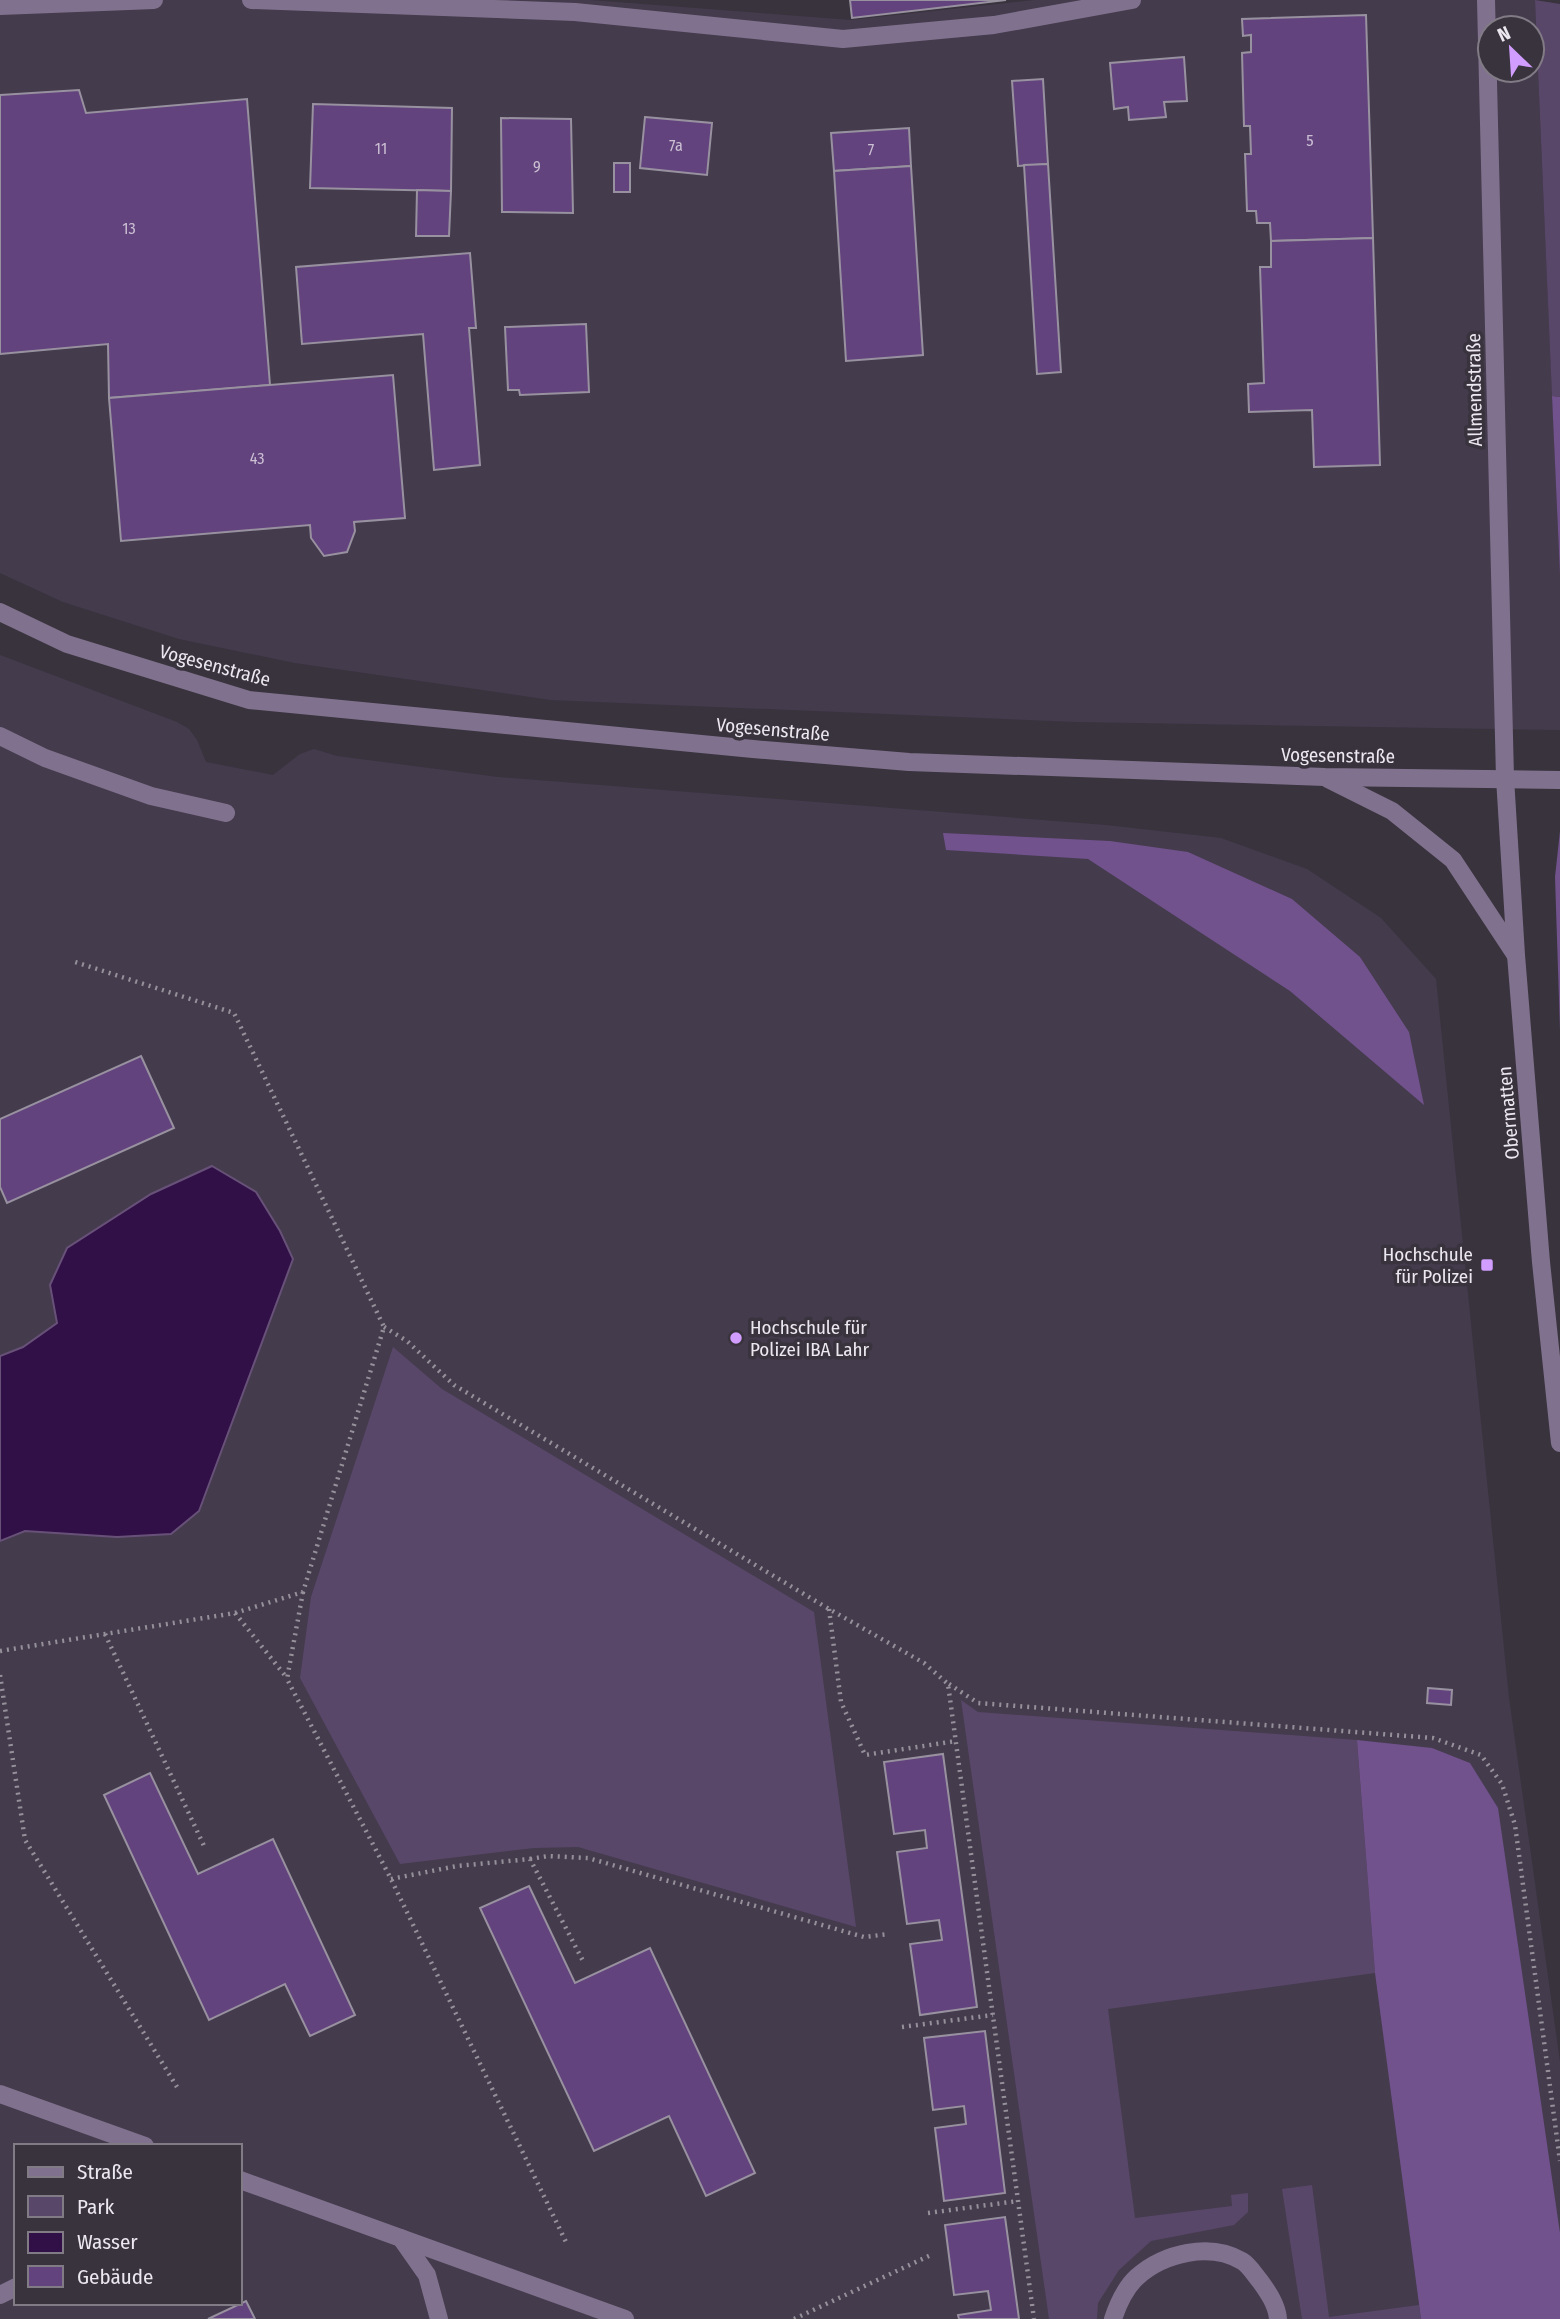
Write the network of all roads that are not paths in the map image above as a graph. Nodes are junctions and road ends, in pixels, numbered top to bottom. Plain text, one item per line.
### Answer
1 (154, 0) edge
2 (251, 0) edge
3 (1132, 0) edge
4 (1486, 0) edge
5 (0, 6) edge
6 (574, 6) edge
7 (0, 612) edge
8 (0, 736) edge
9 (1325, 777) junction
10 (1505, 778) junction
11 (1560, 779) edge
12 (226, 813) dead end
13 (1516, 955) junction
14 (1560, 1443) edge
15 (0, 2094) edge
16 (139, 2144) edge
17 (242, 2181) edge
18 (400, 2238) junction
19 (439, 2319) edge
20 (625, 2319) edge
21 (1113, 2319) edge
22 (1278, 2319) edge

1 - 5 street
2 - 6 street
3 - 6 street
4 - 10 street, Allmendstraße
7 - 9 street, Vogesenstraße
8 - 12 street
9 - 10 street, Vogesenstraße
9 - 13 street
10 - 11 street, Vogesenstraße
10 - 13 street, Obermatten
13 - 14 street, Obermatten
15 - 16 street
17 - 18 street
18 - 19 street
18 - 20 street
21 - 22 street

